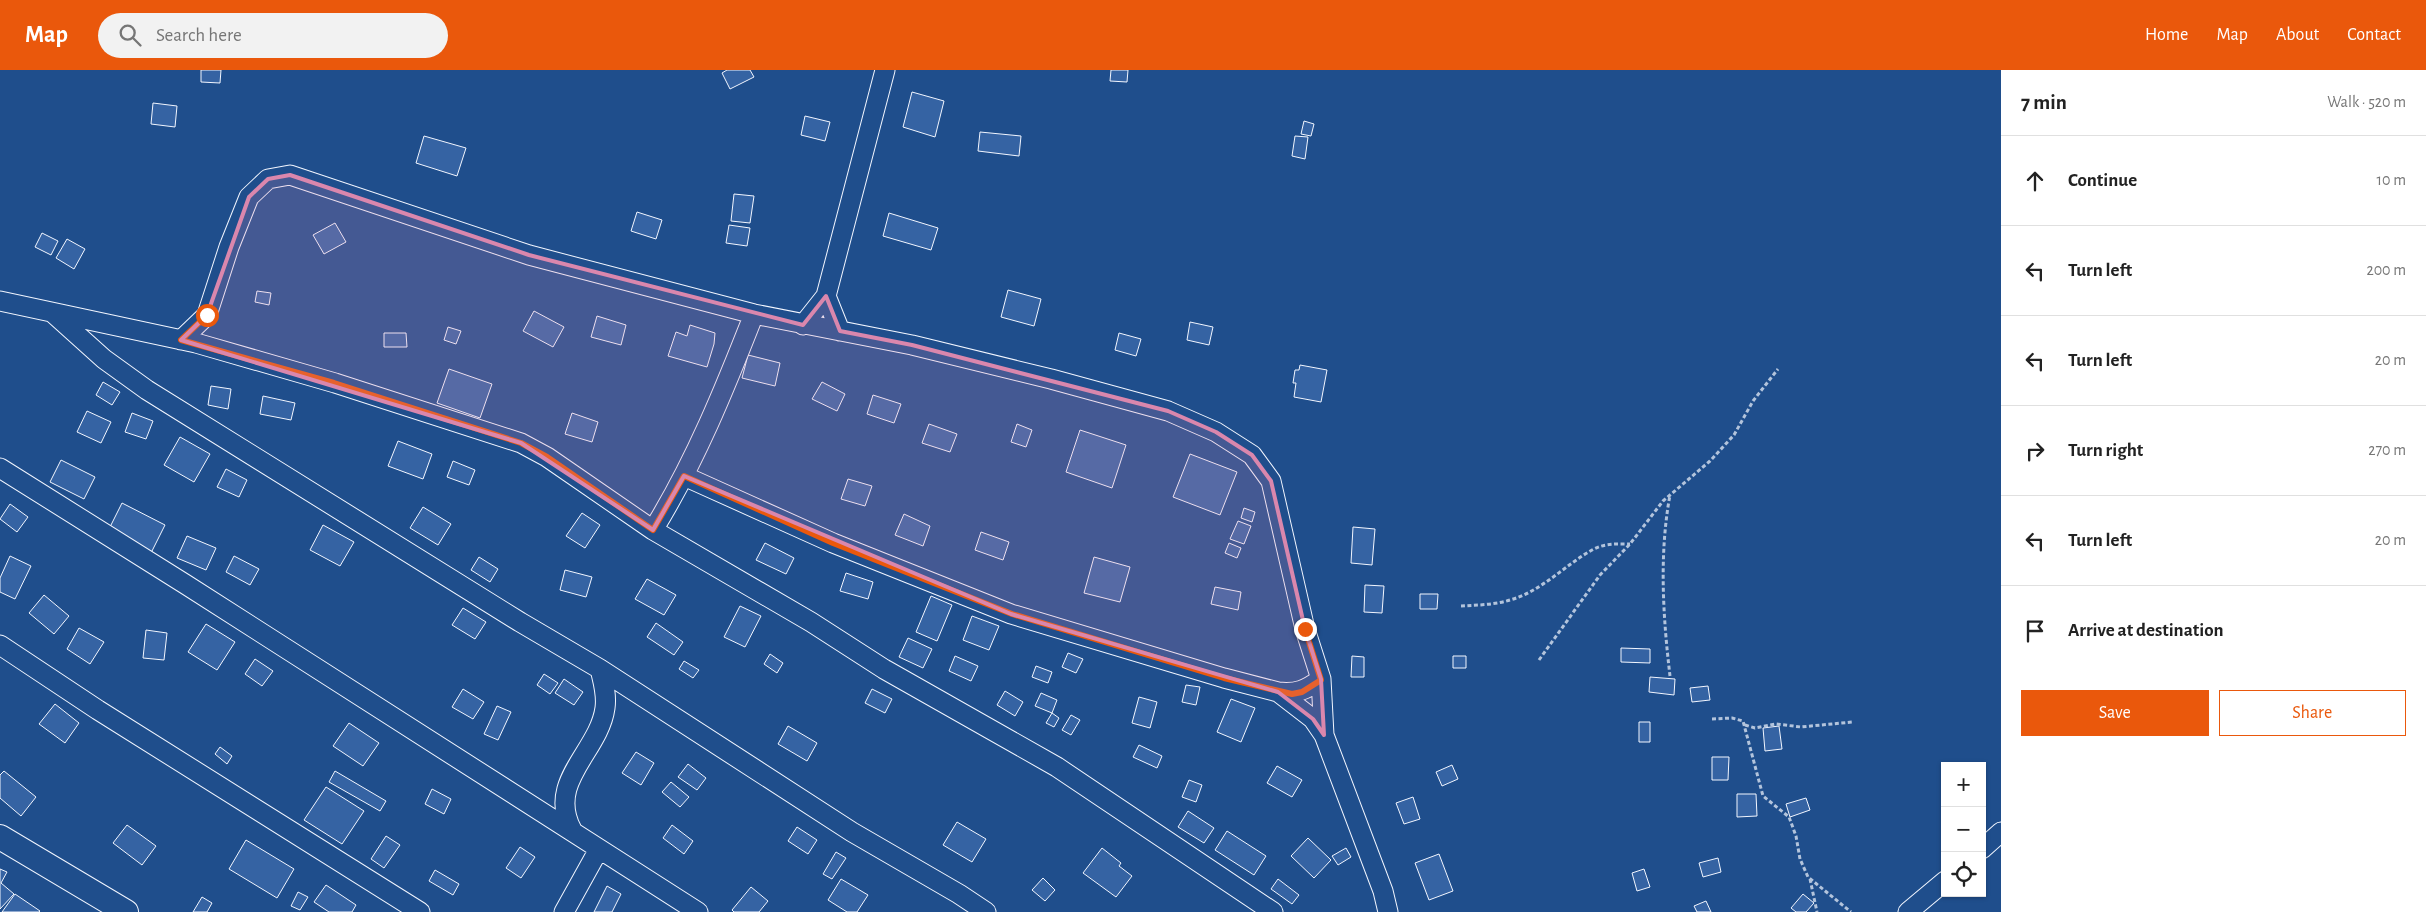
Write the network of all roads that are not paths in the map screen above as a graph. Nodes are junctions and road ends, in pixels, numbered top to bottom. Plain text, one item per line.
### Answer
1 (886, 70) edge
2 (826, 296) junction
3 (0, 301) edge
4 (53, 313) junction
5 (754, 314) junction
6 (803, 325) junction
7 (840, 331) junction
8 (181, 340) junction
9 (0, 468) edge
10 (684, 476) junction
11 (653, 530) junction
12 (0, 645) edge
13 (600, 669) junction
14 (1321, 680) junction
15 (1278, 692) junction
16 (1324, 735) junction
17 (572, 830) junction
18 (2001, 832) edge
19 (0, 837) edge
20 (1986, 845) edge
21 (599, 849) junction
22 (1941, 884) edge
23 (126, 912) edge
24 (420, 912) edge
25 (564, 912) edge
26 (698, 912) edge
27 (986, 912) edge
28 (1273, 912) edge
29 (1388, 912) edge
30 (1908, 912) edge

1 - 2 street
2 - 6 street
2 - 7 street
3 - 4 street
4 - 8 street
4 - 13 street
5 - 6 street
5 - 8 street
5 - 10 street
6 - 7 street
7 - 14 street
8 - 11 street
9 - 17 street
10 - 11 street
10 - 15 street
11 - 28 street
12 - 24 street
13 - 17 street
13 - 27 street
14 - 15 street
14 - 16 street
15 - 16 street
16 - 29 street
17 - 21 street
18 - 20 street
19 - 23 main road
21 - 25 street
21 - 26 street
22 - 30 street

